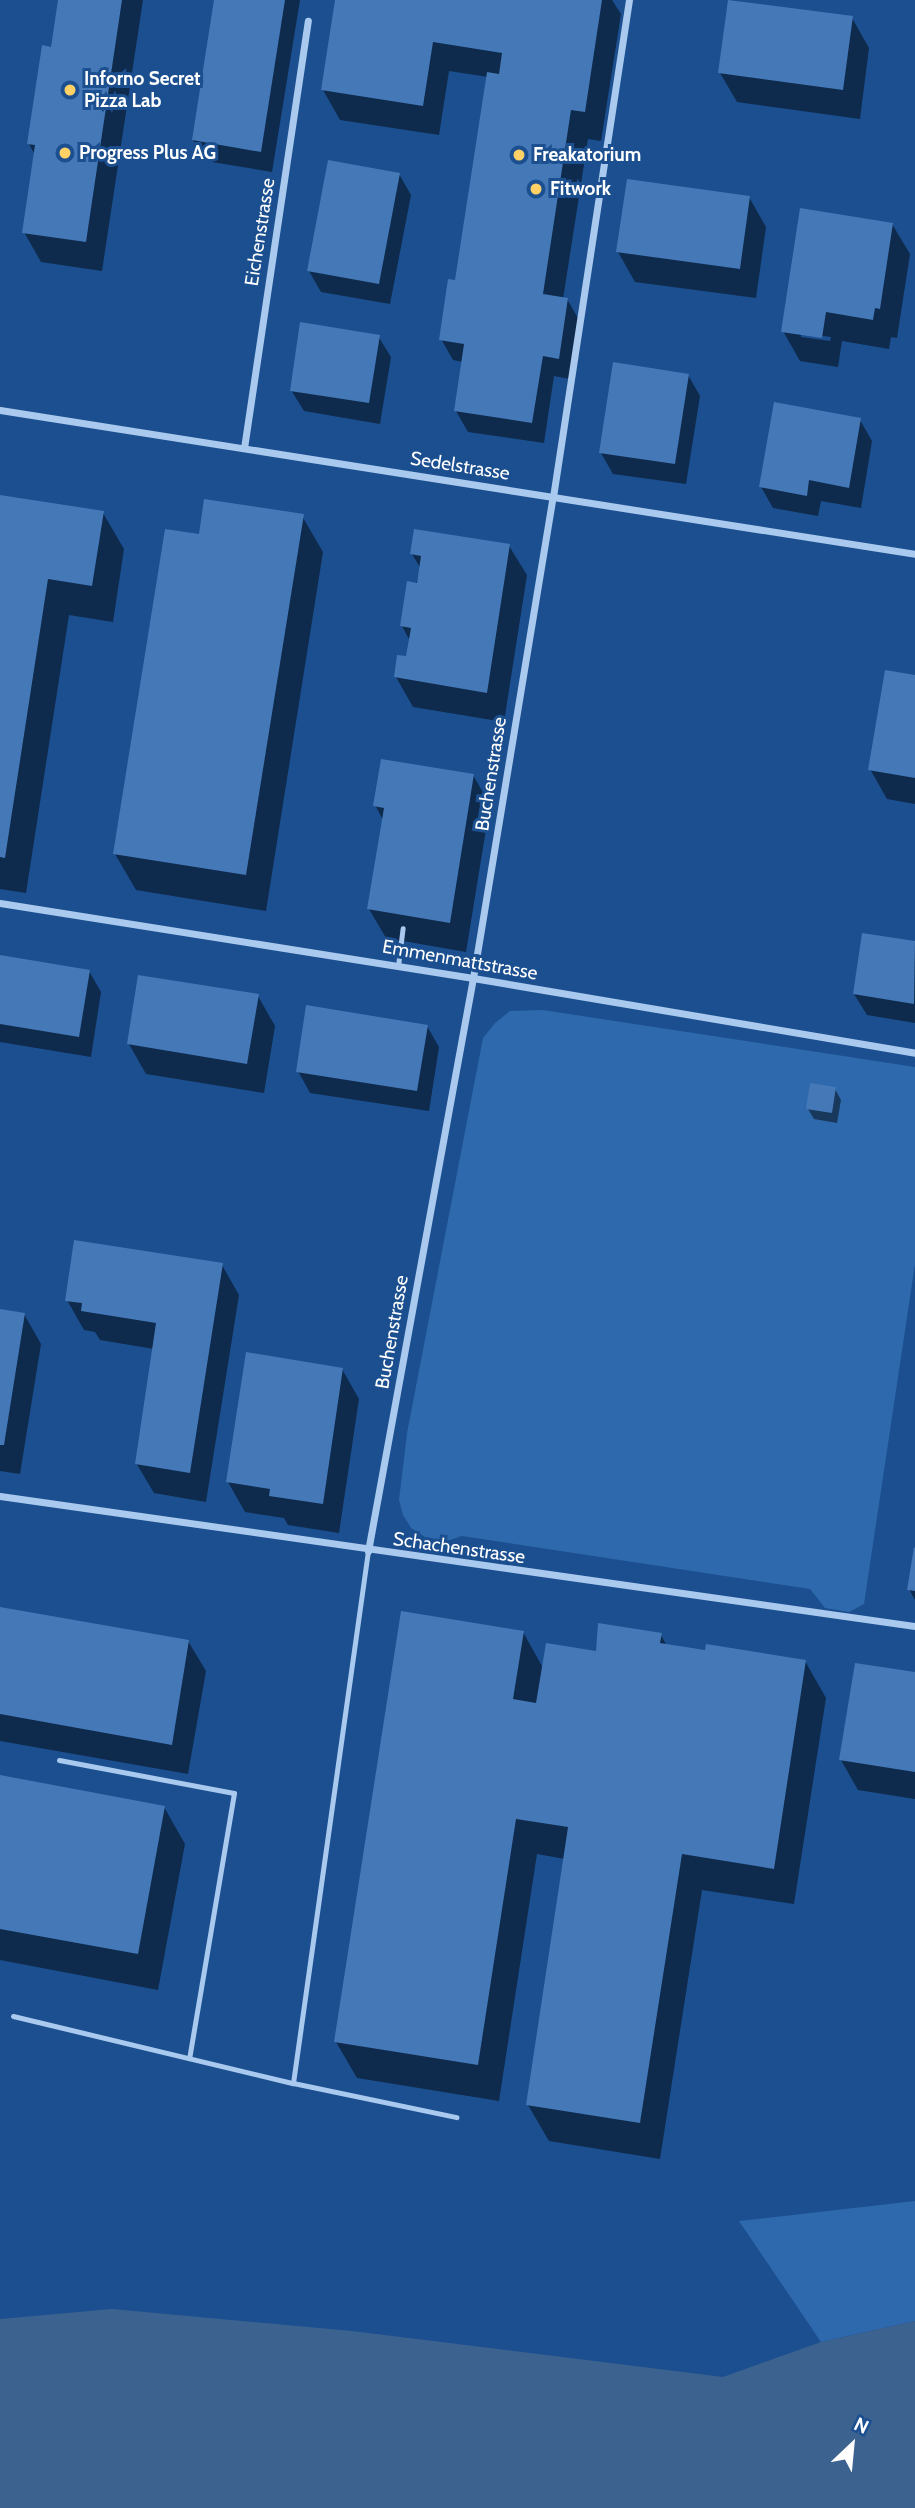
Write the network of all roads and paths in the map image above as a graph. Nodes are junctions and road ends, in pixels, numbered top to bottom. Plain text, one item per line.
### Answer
1 (629, 0) edge
2 (308, 21) dead end
3 (0, 410) edge
4 (244, 448) junction
5 (553, 496) junction
6 (915, 554) edge
7 (0, 903) edge
8 (403, 928) dead end
9 (398, 966) junction
10 (472, 978) junction
11 (915, 1053) edge
12 (0, 1496) edge
13 (368, 1551) junction
14 (915, 1626) edge
15 (59, 1760) dead end
16 (13, 2016) dead end
17 (189, 2058) junction
18 (293, 2083) junction
19 (456, 2117) dead end

1 - 5 street, Buchenstrasse
2 - 4 street, Eichenstrasse
3 - 4 street, Sedelstrasse
4 - 5 street, Sedelstrasse
5 - 6 street, Sedelstrasse
5 - 10 street, Buchenstrasse
7 - 9 street, Emmenmattstrasse
8 - 9 lane
9 - 10 street, Emmenmattstrasse
10 - 11 street, Emmenmattstrasse
10 - 13 street, Buchenstrasse
12 - 13 street, Schachenstrasse
13 - 14 street, Schachenstrasse
13 - 18 lane
15 - 17 lane
16 - 17 lane
17 - 18 lane
18 - 19 lane

